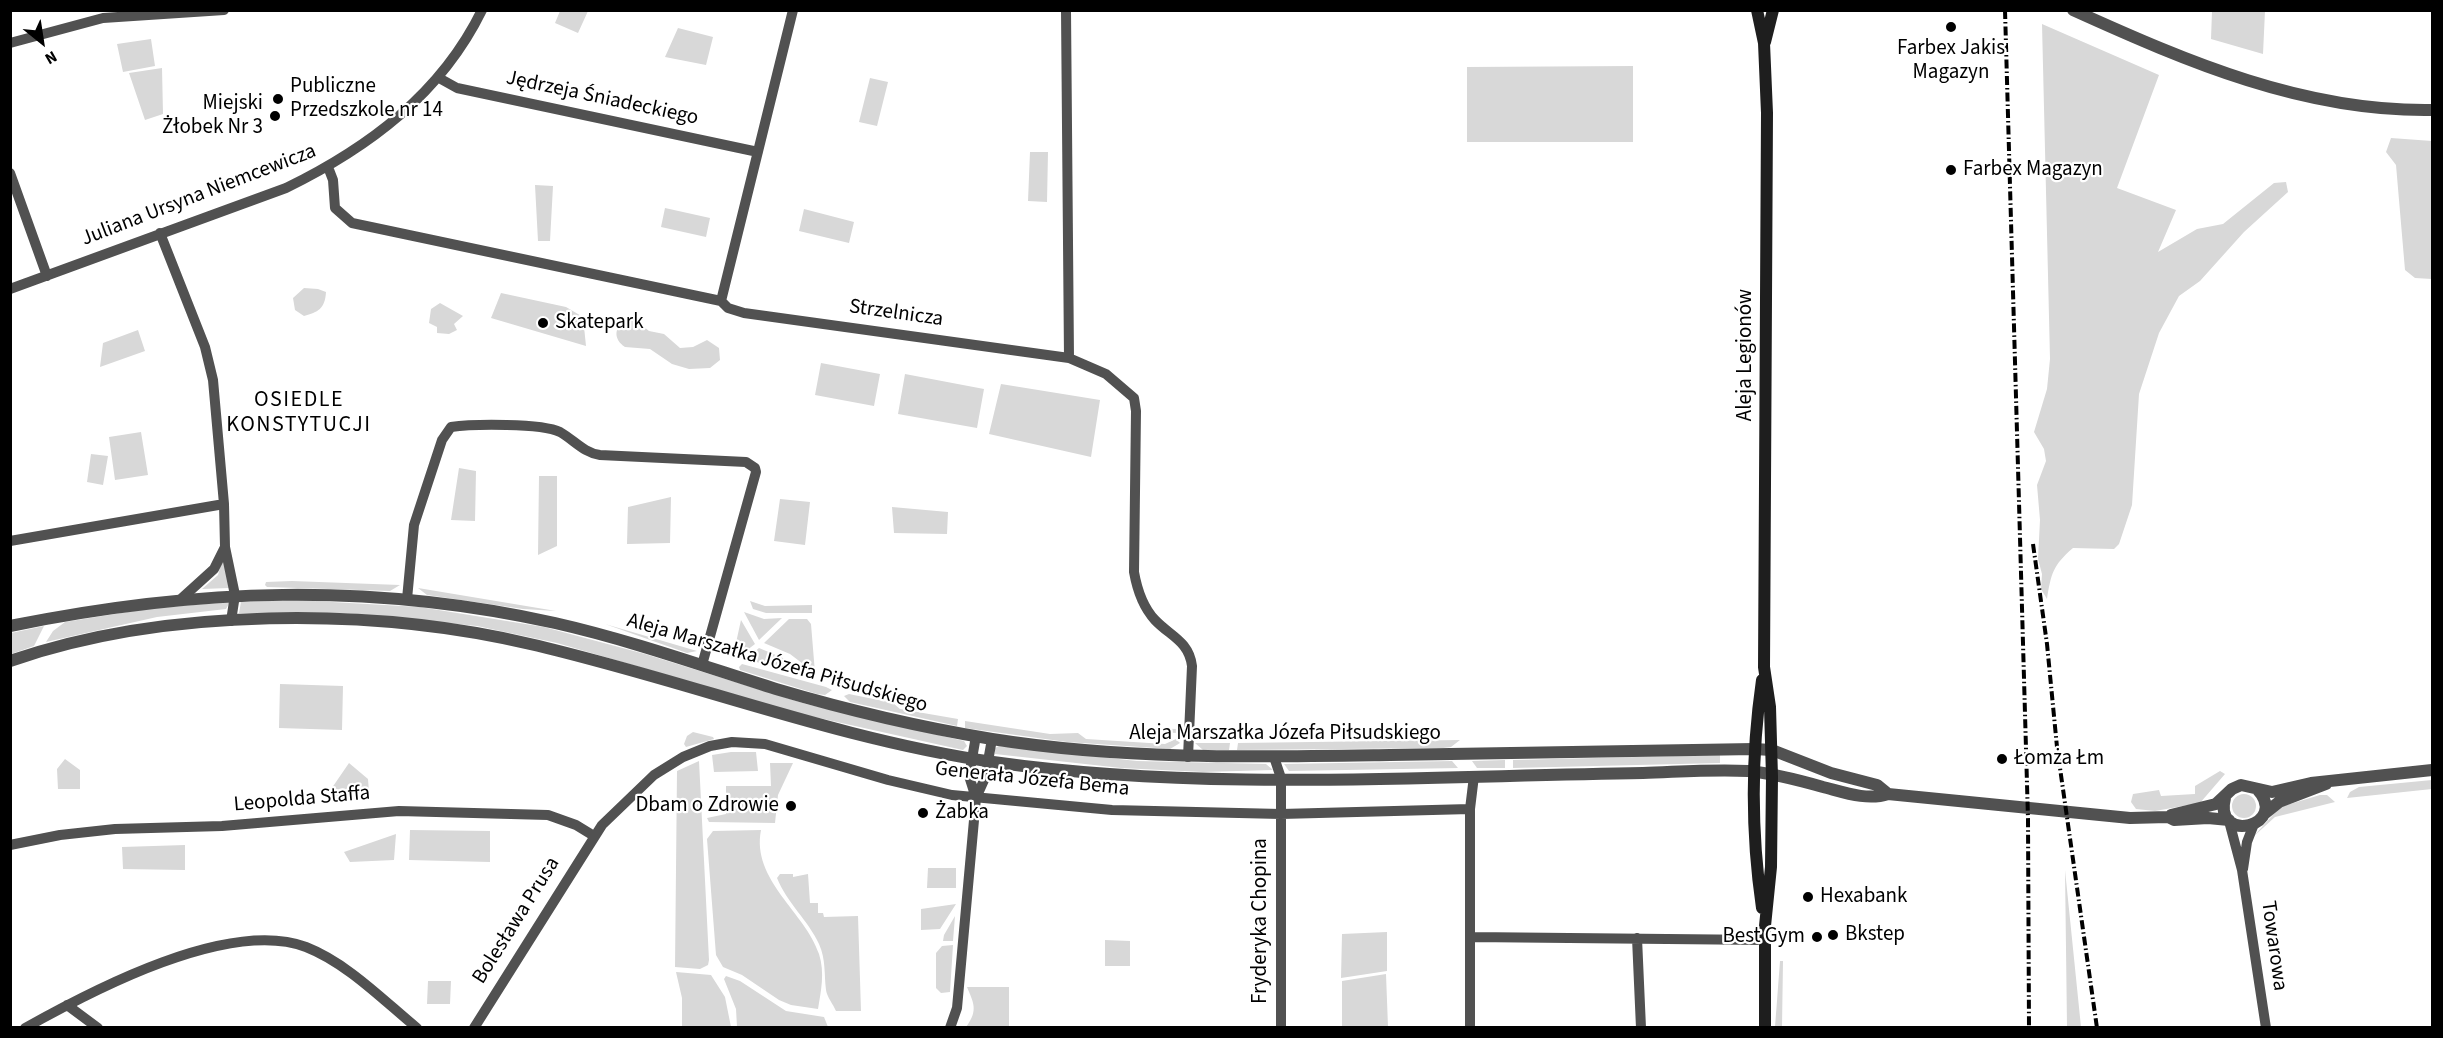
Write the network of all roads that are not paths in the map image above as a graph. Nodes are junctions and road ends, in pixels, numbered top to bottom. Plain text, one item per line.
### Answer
1 (224, 10) edge
2 (483, 10) edge
3 (793, 10) edge
4 (1066, 10) edge
5 (1757, 10) edge
6 (1773, 10) edge
7 (2073, 10) edge
8 (10, 43) edge
9 (1764, 43) junction
10 (439, 78) junction
11 (2433, 110) edge
12 (758, 152) junction
13 (328, 167) junction
14 (10, 173) edge
15 (160, 233) junction
16 (47, 276) junction
17 (10, 289) edge
18 (721, 301) junction
19 (1069, 358) junction
20 (224, 504) junction
21 (10, 541) edge
22 (225, 548) junction
23 (235, 595) junction
24 (182, 598) junction
25 (406, 599) junction
26 (231, 621) junction
27 (10, 626) edge
28 (10, 661) edge
29 (702, 665) junction
30 (1764, 667) junction
31 (976, 736) junction
32 (992, 739) junction
33 (1754, 749) junction
34 (1772, 750) junction
35 (1188, 757) junction
36 (1274, 757) junction
37 (972, 758) junction
38 (988, 761) junction
39 (2433, 770) edge
40 (1752, 771) junction
41 (1474, 776) junction
42 (1772, 777) junction
43 (1281, 778) junction
44 (2329, 782) junction
45 (2257, 789) junction
46 (1888, 794) junction
47 (976, 798) junction
48 (2225, 798) junction
49 (1470, 809) junction
50 (1281, 814) junction
51 (2264, 814) junction
52 (2168, 818) junction
53 (2229, 820) junction
54 (2254, 824) junction
55 (594, 836) junction
56 (10, 845) edge
57 (2242, 870) junction
58 (1765, 926) junction
59 (1471, 937) junction
60 (1637, 938) junction
61 (1765, 940) junction
62 (67, 1005) junction
63 (26, 1028) edge
64 (98, 1028) edge
65 (417, 1028) edge
66 (474, 1028) edge
67 (950, 1028) edge
68 (1281, 1028) edge
69 (1470, 1028) edge
70 (1641, 1028) edge
71 (1765, 1028) edge
72 (2266, 1028) edge

1 - 8 street
2 - 10 street, Juliana Ursyna Niemcewicza
3 - 12 street
4 - 19 street
5 - 9 main road, Aleja Legionów
6 - 9 main road, Aleja Legionów
7 - 11 street
9 - 30 main road, Aleja Legionów
10 - 12 street, Jędrzeja Śniadeckiego
10 - 13 street, Juliana Ursyna Niemcewicza
12 - 18 street
13 - 15 street, Juliana Ursyna Niemcewicza
13 - 18 street, Strzelnicza
14 - 16 street
15 - 16 street, Juliana Ursyna Niemcewicza
15 - 20 street
16 - 17 street, Juliana Ursyna Niemcewicza
18 - 19 street, Strzelnicza
19 - 35 street, Strzelnicza
20 - 21 street
20 - 22 street
22 - 23 street
22 - 24 street
23 - 24 street, Aleja Marszałka Józefa Piłsudskiego
23 - 25 street, Aleja Marszałka Józefa Piłsudskiego
23 - 26 street
24 - 27 street, Aleja Marszałka Józefa Piłsudskiego
25 - 29 street, Aleja Marszałka Józefa Piłsudskiego
25 - 29 street
26 - 28 street, Aleja Marszałka Józefa Piłsudskiego
26 - 37 street, Aleja Marszałka Józefa Piłsudskiego
29 - 31 street, Aleja Marszałka Józefa Piłsudskiego
30 - 33 main road, Aleja Legionów
30 - 34 main road, Aleja Legionów
31 - 32 street, Aleja Marszałka Józefa Piłsudskiego
31 - 37 street
32 - 35 street, Aleja Marszałka Józefa Piłsudskiego
32 - 38 street
33 - 34 street, Aleja Marszałka Józefa Piłsudskiego
33 - 36 street, Aleja Marszałka Józefa Piłsudskiego
33 - 40 main road, Aleja Legionów
34 - 42 main road, Aleja Legionów
34 - 46 street, Aleja Marszałka Józefa Piłsudskiego
35 - 36 street, Aleja Marszałka Józefa Piłsudskiego
36 - 43 street, Fryderyka Chopina
37 - 38 street, Aleja Marszałka Józefa Piłsudskiego
37 - 47 street
38 - 43 street, Aleja Marszałka Józefa Piłsudskiego
38 - 47 street
39 - 44 street, Aleja Marszałka Józefa Piłsudskiego
40 - 41 street, Aleja Marszałka Józefa Piłsudskiego
40 - 42 street, Aleja Marszałka Józefa Piłsudskiego
40 - 58 main road, Aleja Legionów
41 - 43 street, Aleja Marszałka Józefa Piłsudskiego
41 - 49 street
42 - 46 street, Aleja Marszałka Józefa Piłsudskiego
42 - 58 main road, Aleja Legionów
43 - 50 street, Fryderyka Chopina
44 - 45 street, Aleja Marszałka Józefa Piłsudskiego
44 - 51 street, Aleja Marszałka Józefa Piłsudskiego
45 - 48 street, Aleja Marszałka Józefa Piłsudskiego
45 - 51 street
46 - 52 street, Aleja Marszałka Józefa Piłsudskiego
47 - 50 street, Generała Józefa Bema
47 - 55 street, Generała Józefa Bema
47 - 67 street
48 - 52 street, Aleja Marszałka Józefa Piłsudskiego
48 - 53 street
49 - 50 street, Generała Józefa Bema
49 - 59 street
50 - 68 street, Fryderyka Chopina
51 - 54 street, Aleja Marszałka Józefa Piłsudskiego
52 - 53 street, Aleja Marszałka Józefa Piłsudskiego
53 - 54 street, Aleja Marszałka Józefa Piłsudskiego
53 - 57 street, Towarowa
54 - 57 street, Towarowa
55 - 56 street, Leopolda Staffa
55 - 66 street, Bolesława Prusa
57 - 72 street, Towarowa
58 - 61 main road, Aleja Legionów
59 - 60 street
59 - 69 street
60 - 61 street
60 - 70 street
61 - 71 main road, Aleja Legionów
62 - 63 street
62 - 64 street
62 - 65 street

